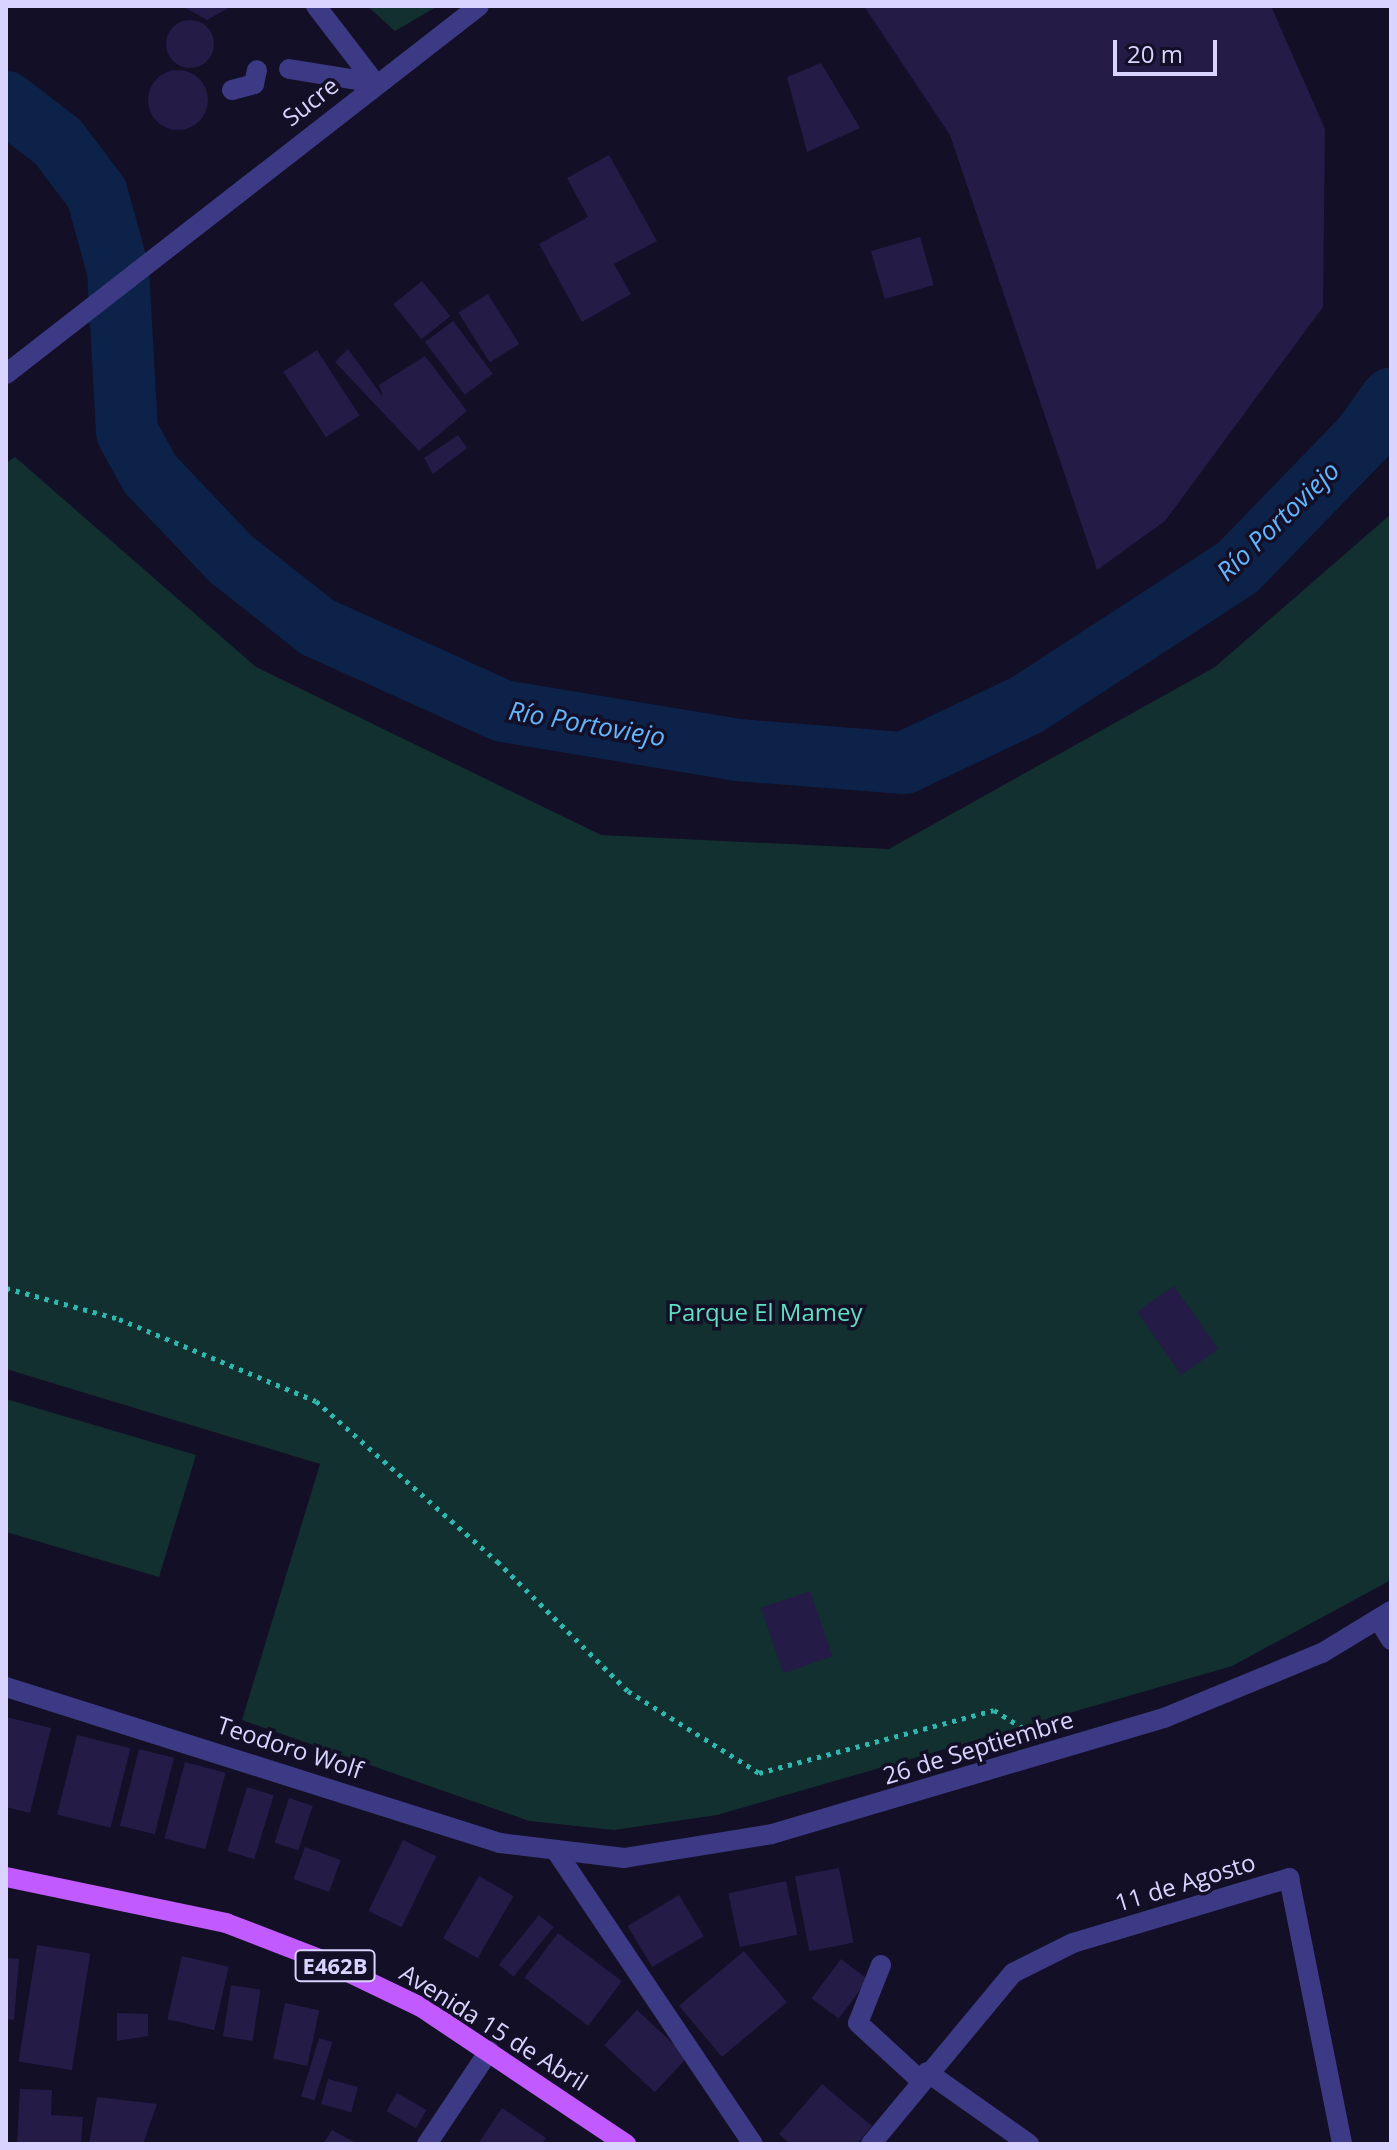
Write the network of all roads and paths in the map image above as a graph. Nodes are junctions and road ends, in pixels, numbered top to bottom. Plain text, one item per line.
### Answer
1 (316, 6) edge
2 (479, 6) edge
3 (289, 69) dead end
4 (257, 70) dead end
5 (375, 83) junction
6 (232, 90) dead end
7 (6, 374) edge
8 (6, 1288) edge
9 (1385, 1615) edge
10 (1391, 1640) edge
11 (6, 1687) edge
12 (1060, 1750) junction
13 (558, 1854) junction
14 (6, 1877) edge
15 (881, 1965) dead end
16 (489, 2051) junction
17 (924, 2076) junction
18 (427, 2144) edge
19 (626, 2144) edge
20 (753, 2144) edge
21 (871, 2144) edge
22 (1029, 2144) edge
23 (1342, 2144) edge

1 - 5 street
2 - 5 street, Sucre
3 - 5 street
4 - 6 street
5 - 7 street, Sucre
8 - 12 path
9 - 10 street
9 - 12 street, 26 de Septiembre
11 - 13 street, Teodoro Wolf
12 - 13 street, 26 de Septiembre
13 - 20 street
14 - 16 main road, Avenida 15 de Abril / E462B
15 - 17 street
16 - 18 street
16 - 19 main road, Avenida 15 de Abril / E462B
17 - 21 street, 11 de Agosto
17 - 22 street
17 - 23 street, 11 de Agosto

